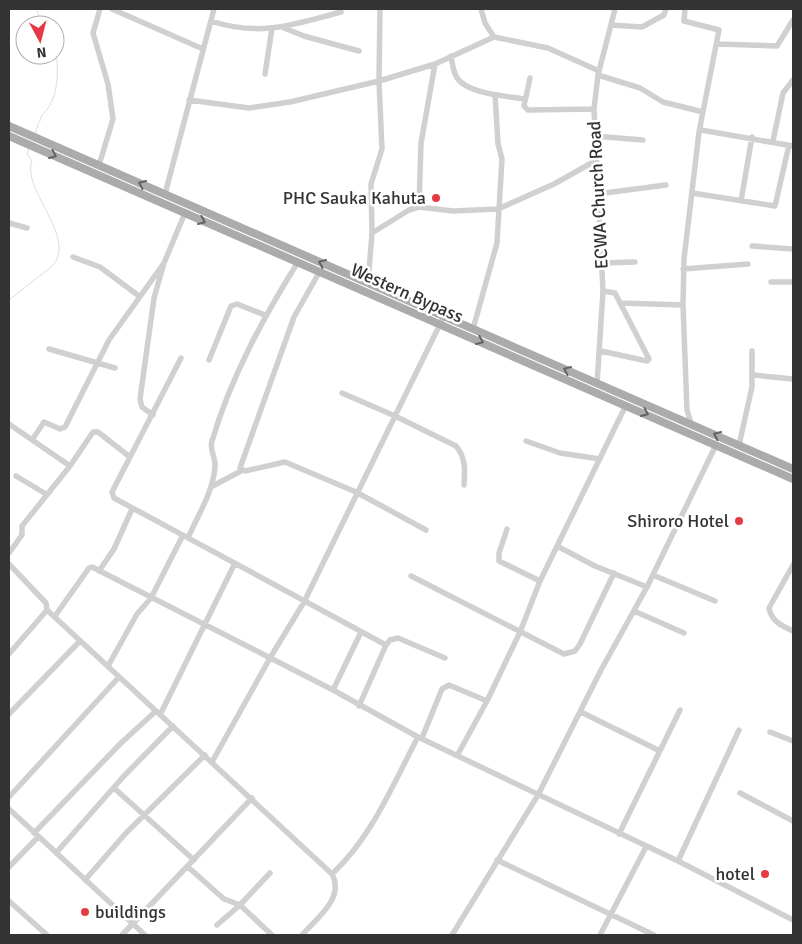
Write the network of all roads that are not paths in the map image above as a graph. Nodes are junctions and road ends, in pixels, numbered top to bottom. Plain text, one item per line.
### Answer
1 (100, 9) edge
2 (112, 9) edge
3 (214, 9) edge
4 (380, 9) edge
5 (481, 9) edge
6 (615, 9) edge
7 (666, 9) edge
8 (685, 9) edge
9 (341, 12) dead end
10 (793, 20) edge
11 (211, 21) junction
12 (610, 25) junction
13 (272, 28) junction
14 (284, 28) junction
15 (494, 37) junction
16 (717, 44) junction
17 (203, 49) junction
18 (360, 51) dead end
19 (451, 56) junction
20 (435, 64) junction
21 (598, 73) junction
22 (265, 74) dead end
23 (530, 78) dead end
24 (793, 80) edge
25 (379, 81) junction
26 (495, 95) junction
27 (525, 99) junction
28 (189, 100) junction
29 (594, 109) junction
30 (703, 112) junction
31 (9, 126) edge
32 (701, 130) junction
33 (9, 136) edge
34 (594, 136) junction
35 (752, 137) junction
36 (643, 140) dead end
37 (773, 141) junction
38 (791, 145) edge
39 (595, 161) junction
40 (99, 165) junction
41 (666, 185) dead end
42 (692, 193) junction
43 (165, 194) junction
44 (597, 194) junction
45 (741, 201) junction
46 (419, 207) junction
47 (498, 209) junction
48 (185, 213) junction
49 (9, 223) edge
50 (27, 228) dead end
51 (372, 232) junction
52 (752, 246) dead end
53 (793, 248) edge
54 (73, 257) dead end
55 (298, 262) junction
56 (636, 262) dead end
57 (164, 263) junction
58 (602, 263) junction
59 (748, 264) dead end
60 (683, 269) junction
61 (320, 271) junction
62 (771, 282) dead end
63 (793, 282) edge
64 (368, 283) junction
65 (604, 291) junction
66 (139, 296) junction
67 (620, 303) junction
68 (683, 304) junction
69 (265, 315) junction
70 (444, 316) junction
71 (440, 324) junction
72 (473, 329) junction
73 (49, 349) dead end
74 (601, 351) junction
75 (752, 351) dead end
76 (181, 358) dead end
77 (209, 360) dead end
78 (97, 364) junction
79 (114, 368) dead end
80 (753, 374) junction
81 (793, 379) edge
82 (597, 384) junction
83 (342, 393) dead end
84 (626, 405) junction
85 (687, 410) junction
86 (153, 415) junction
87 (395, 416) junction
88 (676, 417) junction
89 (691, 423) junction
90 (9, 424) edge
91 (32, 440) junction
92 (526, 441) dead end
93 (716, 445) junction
94 (739, 445) junction
95 (130, 457) junction
96 (600, 459) junction
97 (70, 466) junction
98 (793, 468) edge
99 (242, 471) junction
100 (16, 476) dead end
101 (793, 479) edge
102 (464, 485) dead end
103 (211, 487) junction
104 (356, 492) junction
105 (46, 494) junction
106 (132, 509) junction
107 (507, 529) dead end
108 (426, 530) dead end
109 (185, 537) junction
110 (557, 546) junction
111 (9, 553) edge
112 (235, 563) junction
113 (9, 564) edge
114 (793, 566) edge
115 (99, 571) junction
116 (614, 572) junction
117 (652, 575) junction
118 (412, 576) dead end
119 (540, 581) junction
120 (647, 587) junction
121 (151, 598) junction
122 (715, 601) dead end
123 (304, 602) junction
124 (47, 610) junction
125 (634, 611) junction
126 (55, 616) junction
127 (204, 626) junction
128 (793, 631) edge
129 (362, 632) junction
130 (520, 632) junction
131 (684, 633) dead end
132 (80, 641) junction
133 (386, 645) junction
134 (9, 654) edge
135 (270, 658) junction
136 (445, 658) dead end
137 (108, 666) junction
138 (119, 676) junction
139 (333, 690) junction
140 (487, 701) junction
141 (359, 706) junction
142 (680, 710) dead end
143 (581, 712) junction
144 (158, 713) junction
145 (9, 714) edge
146 (173, 726) junction
147 (739, 730) dead end
148 (770, 732) dead end
149 (420, 737) junction
150 (793, 741) edge
151 (660, 751) junction
152 (458, 754) junction
153 (205, 755) junction
154 (212, 762) junction
155 (114, 788) junction
156 (740, 793) dead end
157 (538, 795) junction
158 (9, 797) edge
159 (252, 798) junction
160 (9, 810) edge
161 (144, 815) junction
162 (793, 821) edge
163 (619, 834) junction
164 (36, 835) junction
165 (646, 847) junction
166 (56, 853) junction
167 (194, 860) junction
168 (497, 860) junction
169 (678, 861) junction
170 (9, 867) edge
171 (188, 867) junction
172 (270, 873) dead end
173 (332, 874) junction
174 (85, 880) junction
175 (9, 901) edge
176 (240, 905) junction
177 (612, 916) junction
178 (793, 920) edge
179 (133, 924) junction
180 (217, 925) dead end
181 (40, 933) edge
182 (47, 935) edge
183 (122, 935) edge
184 (145, 935) edge
185 (272, 935) edge
186 (302, 935) edge
187 (452, 935) edge
188 (600, 935) edge
189 (654, 935) edge

1 - 40 street
2 - 17 street
3 - 11 street
4 - 25 street
5 - 15 street
6 - 12 street, ECWA Church Road
7 - 12 street
8 - 16 street
9 - 14 street
10 - 16 street
11 - 13 street
11 - 17 street
12 - 21 street, ECWA Church Road
13 - 14 street
13 - 22 street
14 - 18 street
15 - 19 street
15 - 21 street
16 - 30 street
17 - 28 street
19 - 20 street
19 - 26 street
20 - 25 street
20 - 46 street
21 - 29 street, ECWA Church Road
21 - 30 street
23 - 27 street
24 - 37 street
25 - 28 street
25 - 51 street
26 - 27 street
26 - 47 street
27 - 29 street
28 - 43 street
29 - 34 street, ECWA Church Road
30 - 32 street
31 - 40 main road, Western Bypass
32 - 35 street
32 - 42 street
33 -> 48 main road, Western Bypass
34 - 36 street
34 - 39 street, ECWA Church Road
35 - 37 street
35 - 45 street
37 - 38 street
38 - 45 street
39 - 44 street, ECWA Church Road
39 - 47 street
43 -> 40 main road, Western Bypass
41 - 44 street
42 - 45 street
42 - 60 street
64 -> 43 main road, Western Bypass
44 - 58 street, ECWA Church Road
46 - 47 street
46 - 51 street
47 - 72 street
48 -> 55 main road, Western Bypass
48 - 57 street
49 - 50 street
51 - 64 street
52 - 53 street
54 - 66 street
55 - 61 main road, Western Bypass
55 - 69 street
56 - 58 street
57 - 66 street
57 - 86 street
58 - 65 street, ECWA Church Road
59 - 60 street
60 - 68 street
61 - 71 main road, Western Bypass
61 - 99 street
62 - 63 street
64 - 70 main road, Western Bypass
65 - 67 street
65 - 74 street, ECWA Church Road
66 - 78 street
67 - 68 street
67 - 74 street
68 - 85 street
69 - 77 street
69 - 103 street
70 - 71 street
70 - 72 main road, Western Bypass
71 -> 84 main road, Western Bypass
71 - 87 street
82 -> 72 main road, Western Bypass
73 - 78 street
74 - 82 street, ECWA Church Road
75 - 80 street
76 - 86 street
78 - 79 street
78 - 91 street
80 - 81 street
80 - 94 street
82 - 88 main road, Western Bypass
83 - 87 street
84 -> 93 main road, Western Bypass
84 - 96 street
85 - 88 street
85 - 89 street
86 - 95 street
87 - 102 street
87 - 104 street
88 - 89 main road, Western Bypass
94 -> 89 main road, Western Bypass
90 - 91 street
91 - 97 street
92 - 96 street
93 - 101 main road, Western Bypass
93 - 117 street
94 - 98 main road, Western Bypass
95 - 97 street
95 - 106 street
96 - 110 street
97 - 105 street
99 - 103 street
99 - 104 street
100 - 105 street
103 - 109 street
104 - 108 street
104 - 123 street
105 - 111 street
106 - 109 street
106 - 115 street
107 - 119 street
109 - 112 street
109 - 121 street
110 - 116 street
110 - 119 street
112 - 123 street
112 - 127 street
113 - 124 street
114 - 128 street
115 - 121 street
115 - 126 street
116 - 120 street
116 - 130 street
117 - 120 street
117 - 122 street
118 - 130 street
119 - 130 street
120 - 125 street
121 - 127 street
121 - 137 street
123 - 129 street
123 - 135 street
124 - 126 street
124 - 134 street
125 - 131 street
125 - 143 street
126 - 132 street
127 - 135 street
127 - 144 street
129 - 133 street
129 - 139 street
130 - 140 street
132 - 137 street
132 - 145 street
133 - 136 street
133 - 141 street
135 - 139 street
135 - 154 street
137 - 138 street
138 - 144 street
138 - 158 street
139 - 141 street
140 - 149 street
140 - 152 street
141 - 149 street
142 - 151 street
143 - 151 street
143 - 157 street
144 - 146 street
144 - 164 street
146 - 153 street
146 - 155 street
147 - 169 street
148 - 150 street
149 - 152 street
149 - 173 street
151 - 163 street
152 - 157 street
153 - 154 street
153 - 161 street
154 - 159 street
155 - 161 street
155 - 166 street
156 - 162 street
157 - 163 street
157 - 168 street
159 - 167 street
159 - 173 street
160 - 164 street
161 - 167 street
161 - 174 street
163 - 165 street
164 - 166 street
164 - 170 street
165 - 169 street
165 - 177 street
166 - 174 street
167 - 171 street
168 - 177 street
168 - 187 street
169 - 178 street
171 - 176 street
171 - 179 street
172 - 176 street
173 - 186 street
174 - 179 street
175 - 181 street
176 - 180 street
176 - 185 street
177 - 188 street
177 - 189 street
179 - 183 street
179 - 184 street
181 - 182 street

